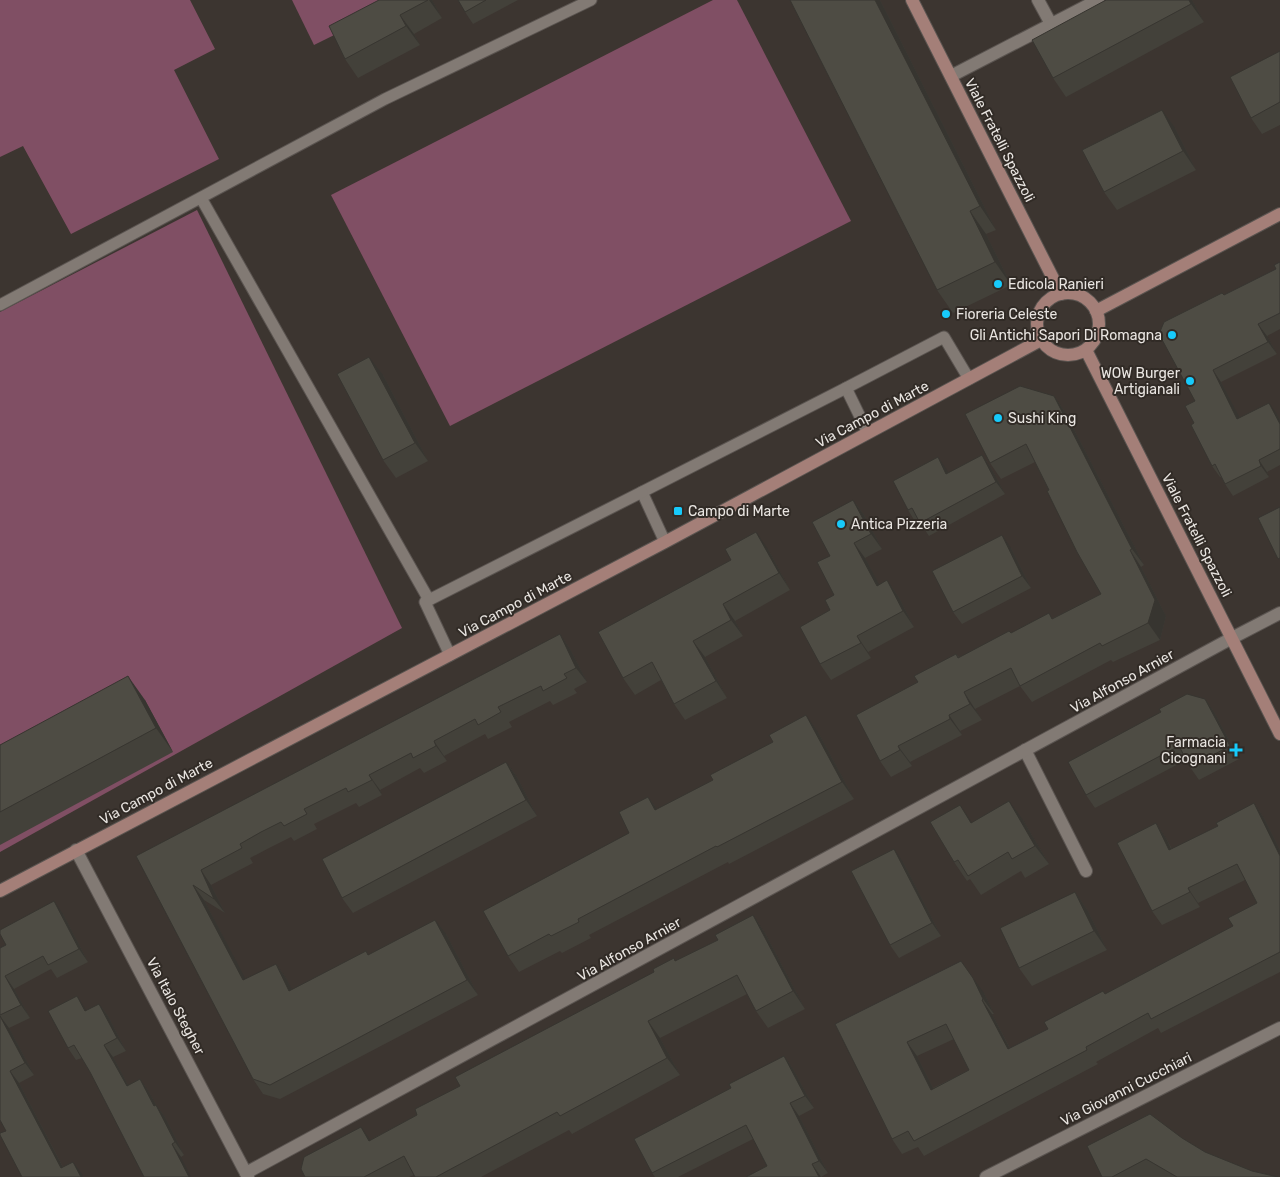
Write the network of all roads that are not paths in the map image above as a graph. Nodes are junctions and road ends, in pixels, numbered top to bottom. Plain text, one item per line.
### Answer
1 (591, 0) edge
2 (912, 0) edge
3 (1038, 0) edge
4 (1098, 0) edge
5 (1051, 24) junction
6 (951, 76) junction
7 (201, 198) junction
8 (1280, 214) edge
9 (1061, 294) junction
10 (0, 305) edge
11 (1096, 311) junction
12 (1041, 340) junction
13 (1086, 350) junction
14 (970, 378) junction
15 (846, 388) junction
16 (868, 433) junction
17 (642, 492) junction
18 (665, 542) junction
19 (429, 600) junction
20 (1280, 613) edge
21 (1232, 638) junction
22 (450, 655) junction
23 (1280, 734) edge
24 (1026, 750) junction
25 (76, 850) junction
26 (1086, 870) dead end
27 (0, 891) edge
28 (1280, 1028) edge
29 (247, 1175) edge
30 (986, 1177) edge

1 - 7 lane
2 - 6 main road, Viale Fratelli Spazzoli
3 - 5 street
4 - 5 street
5 - 6 street
6 - 9 main road, Viale Fratelli Spazzoli
7 - 10 lane
7 - 19 lane
8 - 11 main road
9 - 11 main road
9 - 12 main road
11 - 13 main road
12 - 13 main road
12 - 14 main road, Via Campo di Marte
13 - 21 main road, Viale Fratelli Spazzoli
14 - 15 lane
14 - 16 main road, Via Campo di Marte
15 - 16 lane
15 - 17 lane
16 - 18 main road, Via Campo di Marte
17 - 18 lane
17 - 19 lane
18 - 22 main road, Via Campo di Marte
19 - 22 lane
20 - 21 street, Via Alfonso Arnier
21 - 23 main road, Viale Fratelli Spazzoli
21 - 24 street, Via Alfonso Arnier
22 - 25 main road, Via Campo di Marte
24 - 26 street
24 - 29 street, Via Alfonso Arnier
25 - 27 main road, Via Campo di Marte
25 - 29 street, Via Italo Stegher
28 - 30 street, Via Giovanni Cucchiari

